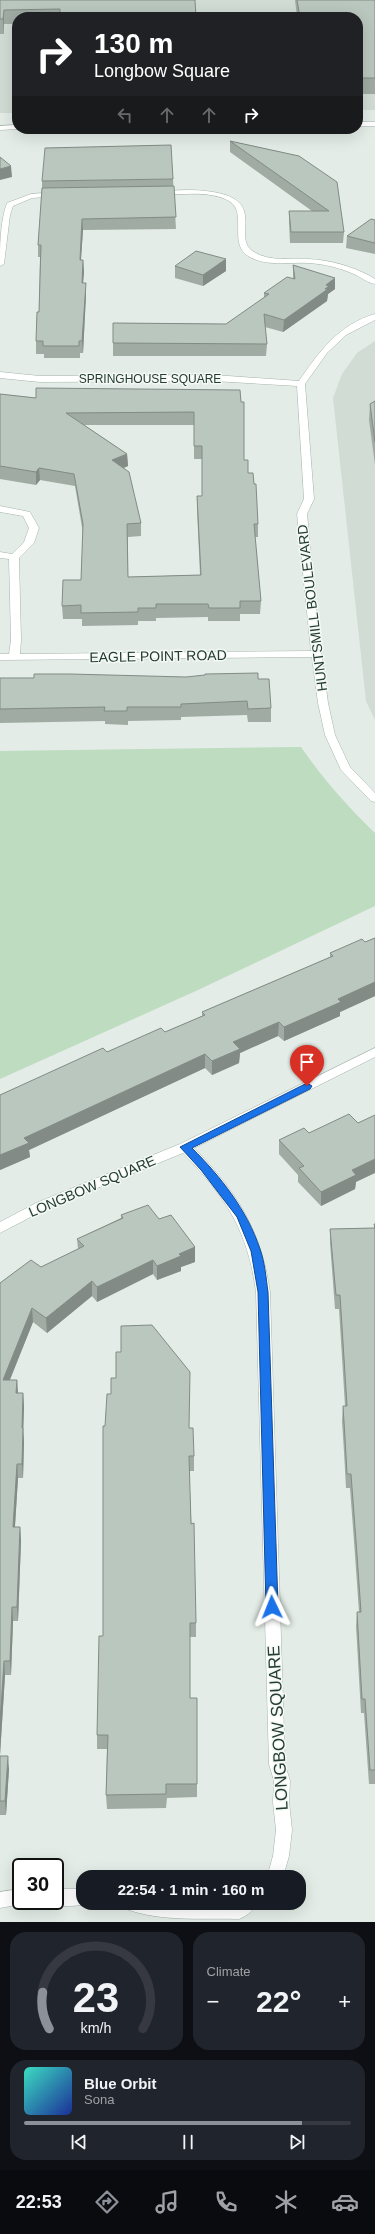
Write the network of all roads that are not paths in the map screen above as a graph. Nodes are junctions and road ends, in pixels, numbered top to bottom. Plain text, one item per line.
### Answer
1 (363, 124) edge
2 (375, 124) edge
3 (0, 128) edge
4 (12, 128) edge
5 (64, 194) edge
6 (150, 194) edge
7 (0, 264) edge
8 (375, 282) edge
9 (375, 317) edge
10 (0, 375) edge
11 (301, 384) junction
12 (0, 509) edge
13 (0, 555) edge
14 (14, 557) junction
15 (317, 654) junction
16 (0, 657) edge
17 (14, 657) junction
18 (375, 799) edge
19 (375, 1052) edge
20 (185, 1147) junction
21 (0, 1228) edge
22 (277, 1870) edge
23 (76, 1897) edge
24 (12, 1898) edge
25 (64, 1898) edge
26 (0, 1900) edge
27 (200, 1910) edge
28 (240, 1910) edge

1 - 2 street
3 - 4 street
5 - 7 street
6 - 8 street
9 - 11 street
10 - 11 street, SPRINGHOUSE SQUARE
11 - 15 street, HUNTSMILL BOULEVARD
12 - 14 street
13 - 14 street
14 - 17 street
15 - 17 street, EAGLE POINT ROAD
15 - 18 street, HUNTSMILL BOULEVARD
16 - 17 street, EAGLE POINT ROAD
19 - 20 street, LONGBOW SQUARE
20 - 21 street, LONGBOW SQUARE
20 - 22 street, LONGBOW SQUARE
23 - 25 street
24 - 26 street
27 - 28 street

